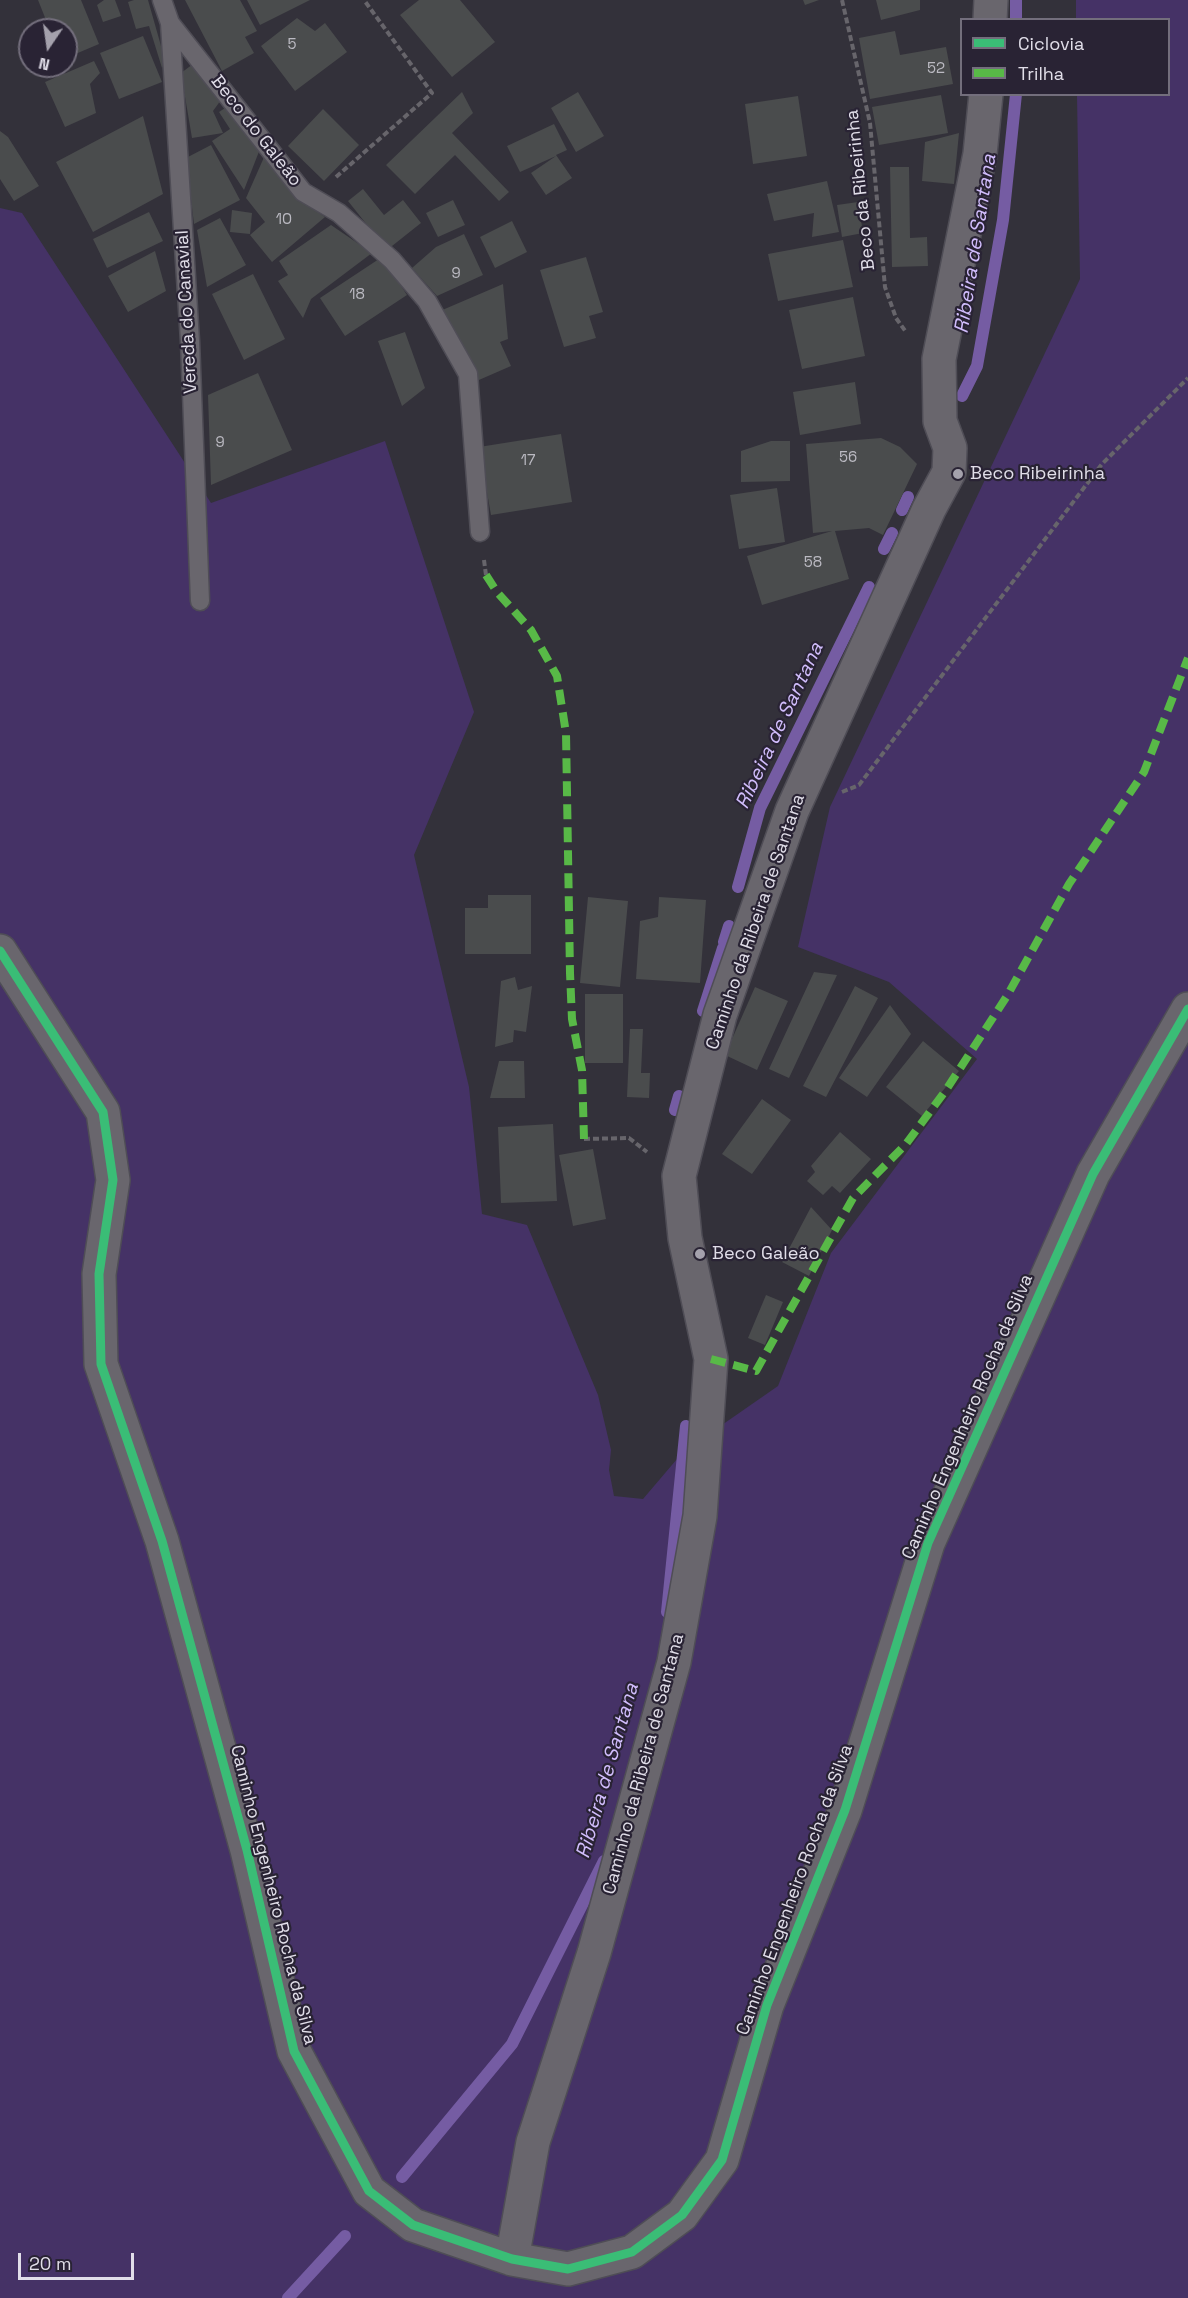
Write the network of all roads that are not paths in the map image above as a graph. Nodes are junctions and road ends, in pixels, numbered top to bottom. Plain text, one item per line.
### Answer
1 (162, 0) edge
2 (991, 0) edge
3 (990, 18) edge
4 (170, 23) junction
5 (986, 96) edge
6 (480, 532) dead end
7 (200, 601) dead end
8 (0, 951) edge
9 (1188, 1009) edge
10 (512, 2259) junction

1 - 4 lane, Beco do Galeão
2 - 3 street
4 - 6 lane, Beco do Galeão
4 - 7 lane, Vereda do Canavial
5 - 10 street, Caminho da Ribeira de Santana
8 - 10 street, Caminho Engenheiro Rocha da Silva
9 - 10 street, Caminho Engenheiro Rocha da Silva

